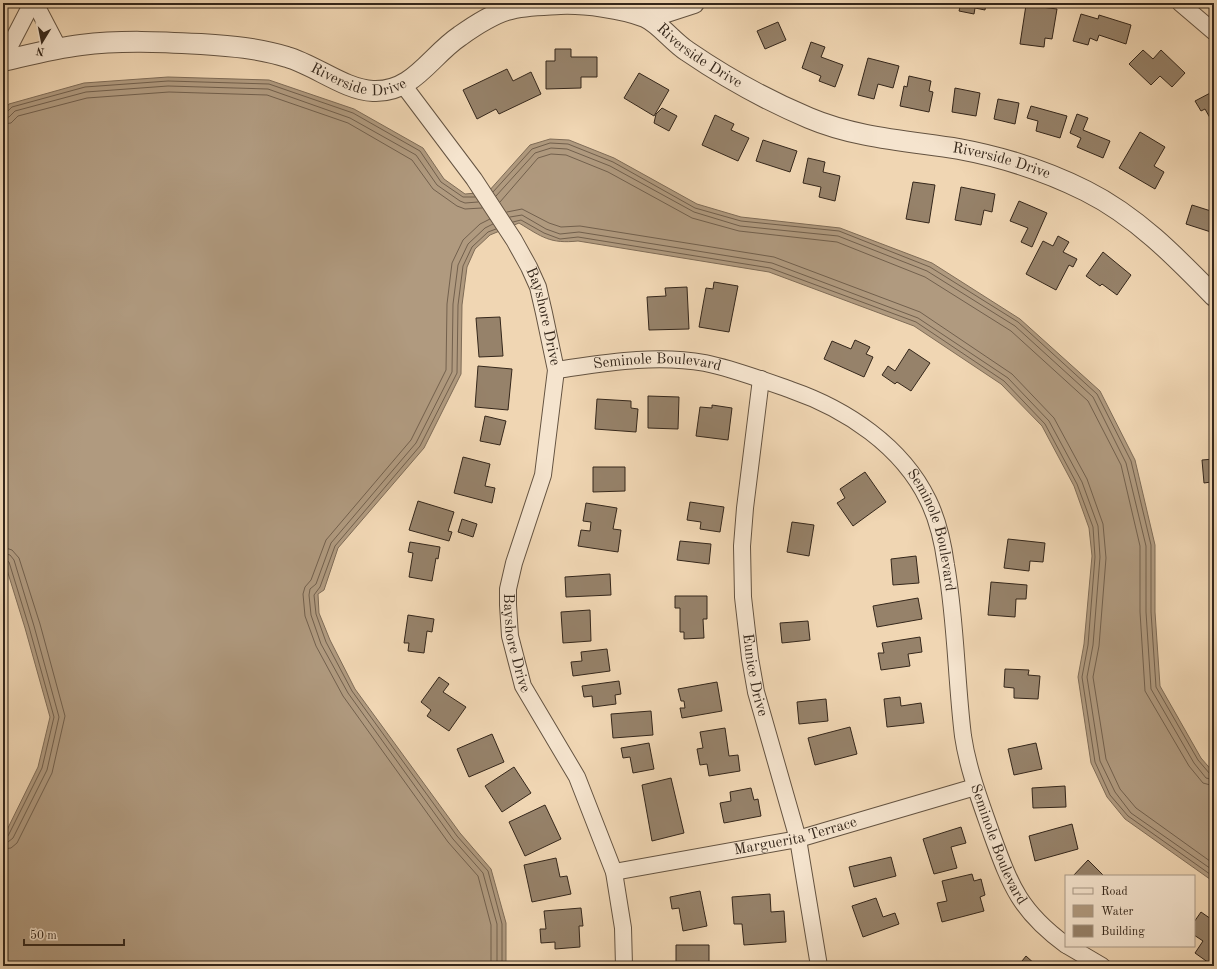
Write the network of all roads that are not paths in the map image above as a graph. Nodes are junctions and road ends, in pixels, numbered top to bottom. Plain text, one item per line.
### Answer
1 (33, 3) edge
2 (694, 3) edge
3 (1180, 3) edge
4 (503, 6) edge
5 (648, 18) junction
6 (1214, 32) edge
7 (59, 49) junction
8 (3, 60) edge
9 (404, 86) junction
10 (1214, 296) edge
11 (556, 370) junction
12 (761, 379) junction
13 (975, 787) junction
14 (798, 839) junction
15 (614, 872) junction
16 (1065, 944) edge
17 (1069, 947) edge
18 (624, 966) edge
19 (819, 966) edge
20 (1102, 966) edge

1 - 7 street
1 - 8 street
2 - 5 street
3 - 6 street
4 - 5 street, Riverside Drive
4 - 9 street, Riverside Drive
5 - 10 street, Riverside Drive
7 - 8 street, Riverside Drive
7 - 9 street, Riverside Drive
9 - 11 street, Bayshore Drive
11 - 12 street, Seminole Boulevard
11 - 15 street, Bayshore Drive
12 - 13 street, Seminole Boulevard
12 - 14 street, Eunice Drive
13 - 14 street, Marguerita Terrace
13 - 16 street, Seminole Boulevard
14 - 15 street, Marguerita Terrace
14 - 19 street, Eunice Drive
15 - 18 street, Bayshore Drive
17 - 20 street, Seminole Boulevard

